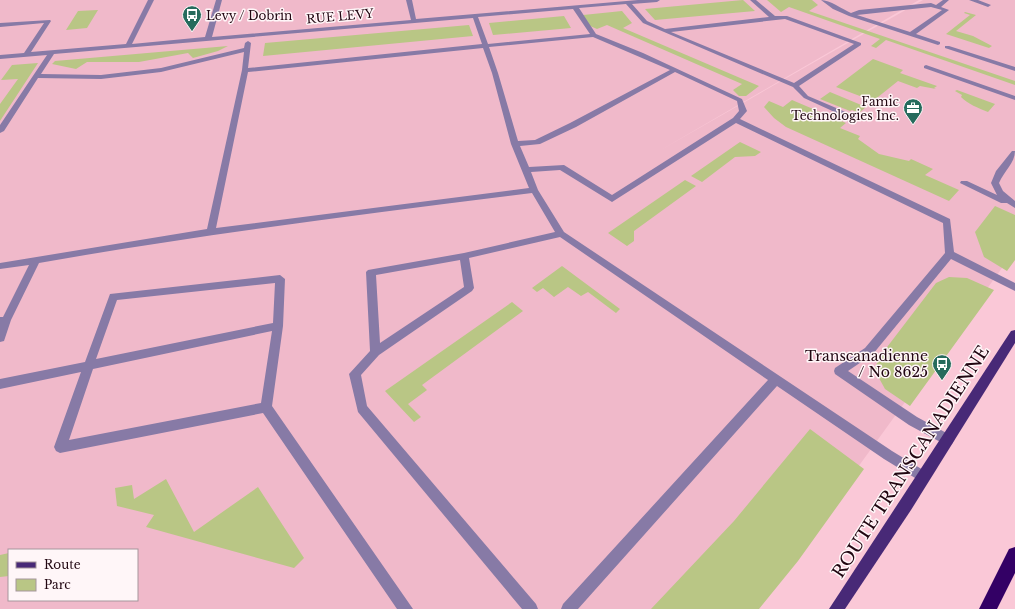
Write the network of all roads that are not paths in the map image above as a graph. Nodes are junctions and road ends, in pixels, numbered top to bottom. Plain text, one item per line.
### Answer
1 (151, 0) edge
2 (220, 0) edge
3 (409, 0) edge
4 (587, 0) edge
5 (657, 0) edge
6 (753, 0) edge
7 (824, 0) edge
8 (946, 0) edge
9 (972, 0) edge
10 (639, 1) edge
11 (628, 2) junction
12 (988, 5) dead end
13 (591, 6) junction
14 (575, 7) junction
15 (937, 7) junction
16 (851, 15) junction
17 (475, 16) junction
18 (775, 18) junction
19 (414, 21) junction
20 (0, 25) edge
21 (664, 31) junction
22 (911, 34) junction
23 (249, 35) junction
24 (594, 35) junction
25 (208, 39) junction
26 (938, 43) dead end
27 (128, 46) junction
28 (486, 46) junction
29 (947, 47) dead end
30 (247, 49) junction
31 (52, 52) junction
32 (26, 55) junction
33 (8, 56) junction
34 (0, 57) edge
35 (0, 65) edge
36 (926, 67) dead end
37 (1015, 69) edge
38 (245, 70) junction
39 (675, 70) junction
40 (36, 76) junction
41 (795, 86) junction
42 (1015, 98) edge
43 (852, 118) dead end
44 (736, 120) junction
45 (0, 131) edge
46 (515, 144) junction
47 (1015, 153) edge
48 (525, 170) junction
49 (964, 183) dead end
50 (534, 190) junction
51 (1013, 204) edge
52 (211, 232) junction
53 (561, 234) junction
54 (950, 254) junction
55 (464, 256) junction
56 (35, 262) junction
57 (0, 266) edge
58 (1015, 286) edge
59 (3, 320) edge
60 (278, 326) junction
61 (1015, 334) edge
62 (0, 338) edge
63 (375, 352) junction
64 (89, 366) junction
65 (776, 379) junction
66 (0, 384) edge
67 (266, 407) junction
68 (948, 440) junction
69 (924, 477) junction
70 (1015, 555) edge
71 (406, 609) edge
72 (531, 609) edge
73 (568, 609) edge
74 (836, 609) edge
75 (988, 609) edge

1 - 27 street
2 - 25 street
3 - 19 street
4 - 13 street
5 - 10 street, RUE LEVY
6 - 18 street
7 - 16 street
8 - 15 street
9 - 12 street
10 - 11 street, RUE LEVY
11 - 13 street, RUE LEVY
11 - 21 street
13 - 14 street, RUE LEVY
14 - 17 street, RUE LEVY
14 - 24 street
15 - 16 street
15 - 22 street
16 - 22 street
17 - 19 street, RUE LEVY
17 - 28 street
18 - 21 street
18 - 41 street
19 - 23 street, RUE LEVY
20 - 32 street
21 - 41 street
22 - 26 street
23 - 25 street, RUE LEVY
23 - 30 street
24 - 28 street
24 - 39 street
25 - 27 street, RUE LEVY
27 - 31 street, RUE LEVY
28 - 38 street
28 - 46 street
29 - 37 street
30 - 38 street
30 - 40 street
31 - 32 street, RUE LEVY
31 - 40 street
32 - 33 street, RUE LEVY
33 - 34 street, RUE LEVY
33 - 35 street
36 - 42 street
38 - 52 street
39 - 44 street
39 - 46 street
40 - 45 street
41 - 43 street
44 - 48 street
44 - 54 street
46 - 48 street
47 - 51 street
48 - 50 street
49 - 51 street
50 - 52 street
50 - 53 street
52 - 56 street
53 - 55 street
53 - 65 street
54 - 58 street
54 - 68 street
55 - 63 street
55 - 63 street
56 - 57 street
56 - 59 street
59 - 62 street
60 - 64 street
60 - 64 street
60 - 67 street
61 - 68 main road, ROUTE TRANSCANADIENNE
63 - 72 street
64 - 66 street
64 - 67 street
65 - 69 street
65 - 73 street
67 - 71 street
68 - 69 main road, ROUTE TRANSCANADIENNE
69 - 74 main road, ROUTE TRANSCANADIENNE
70 - 75 highway

